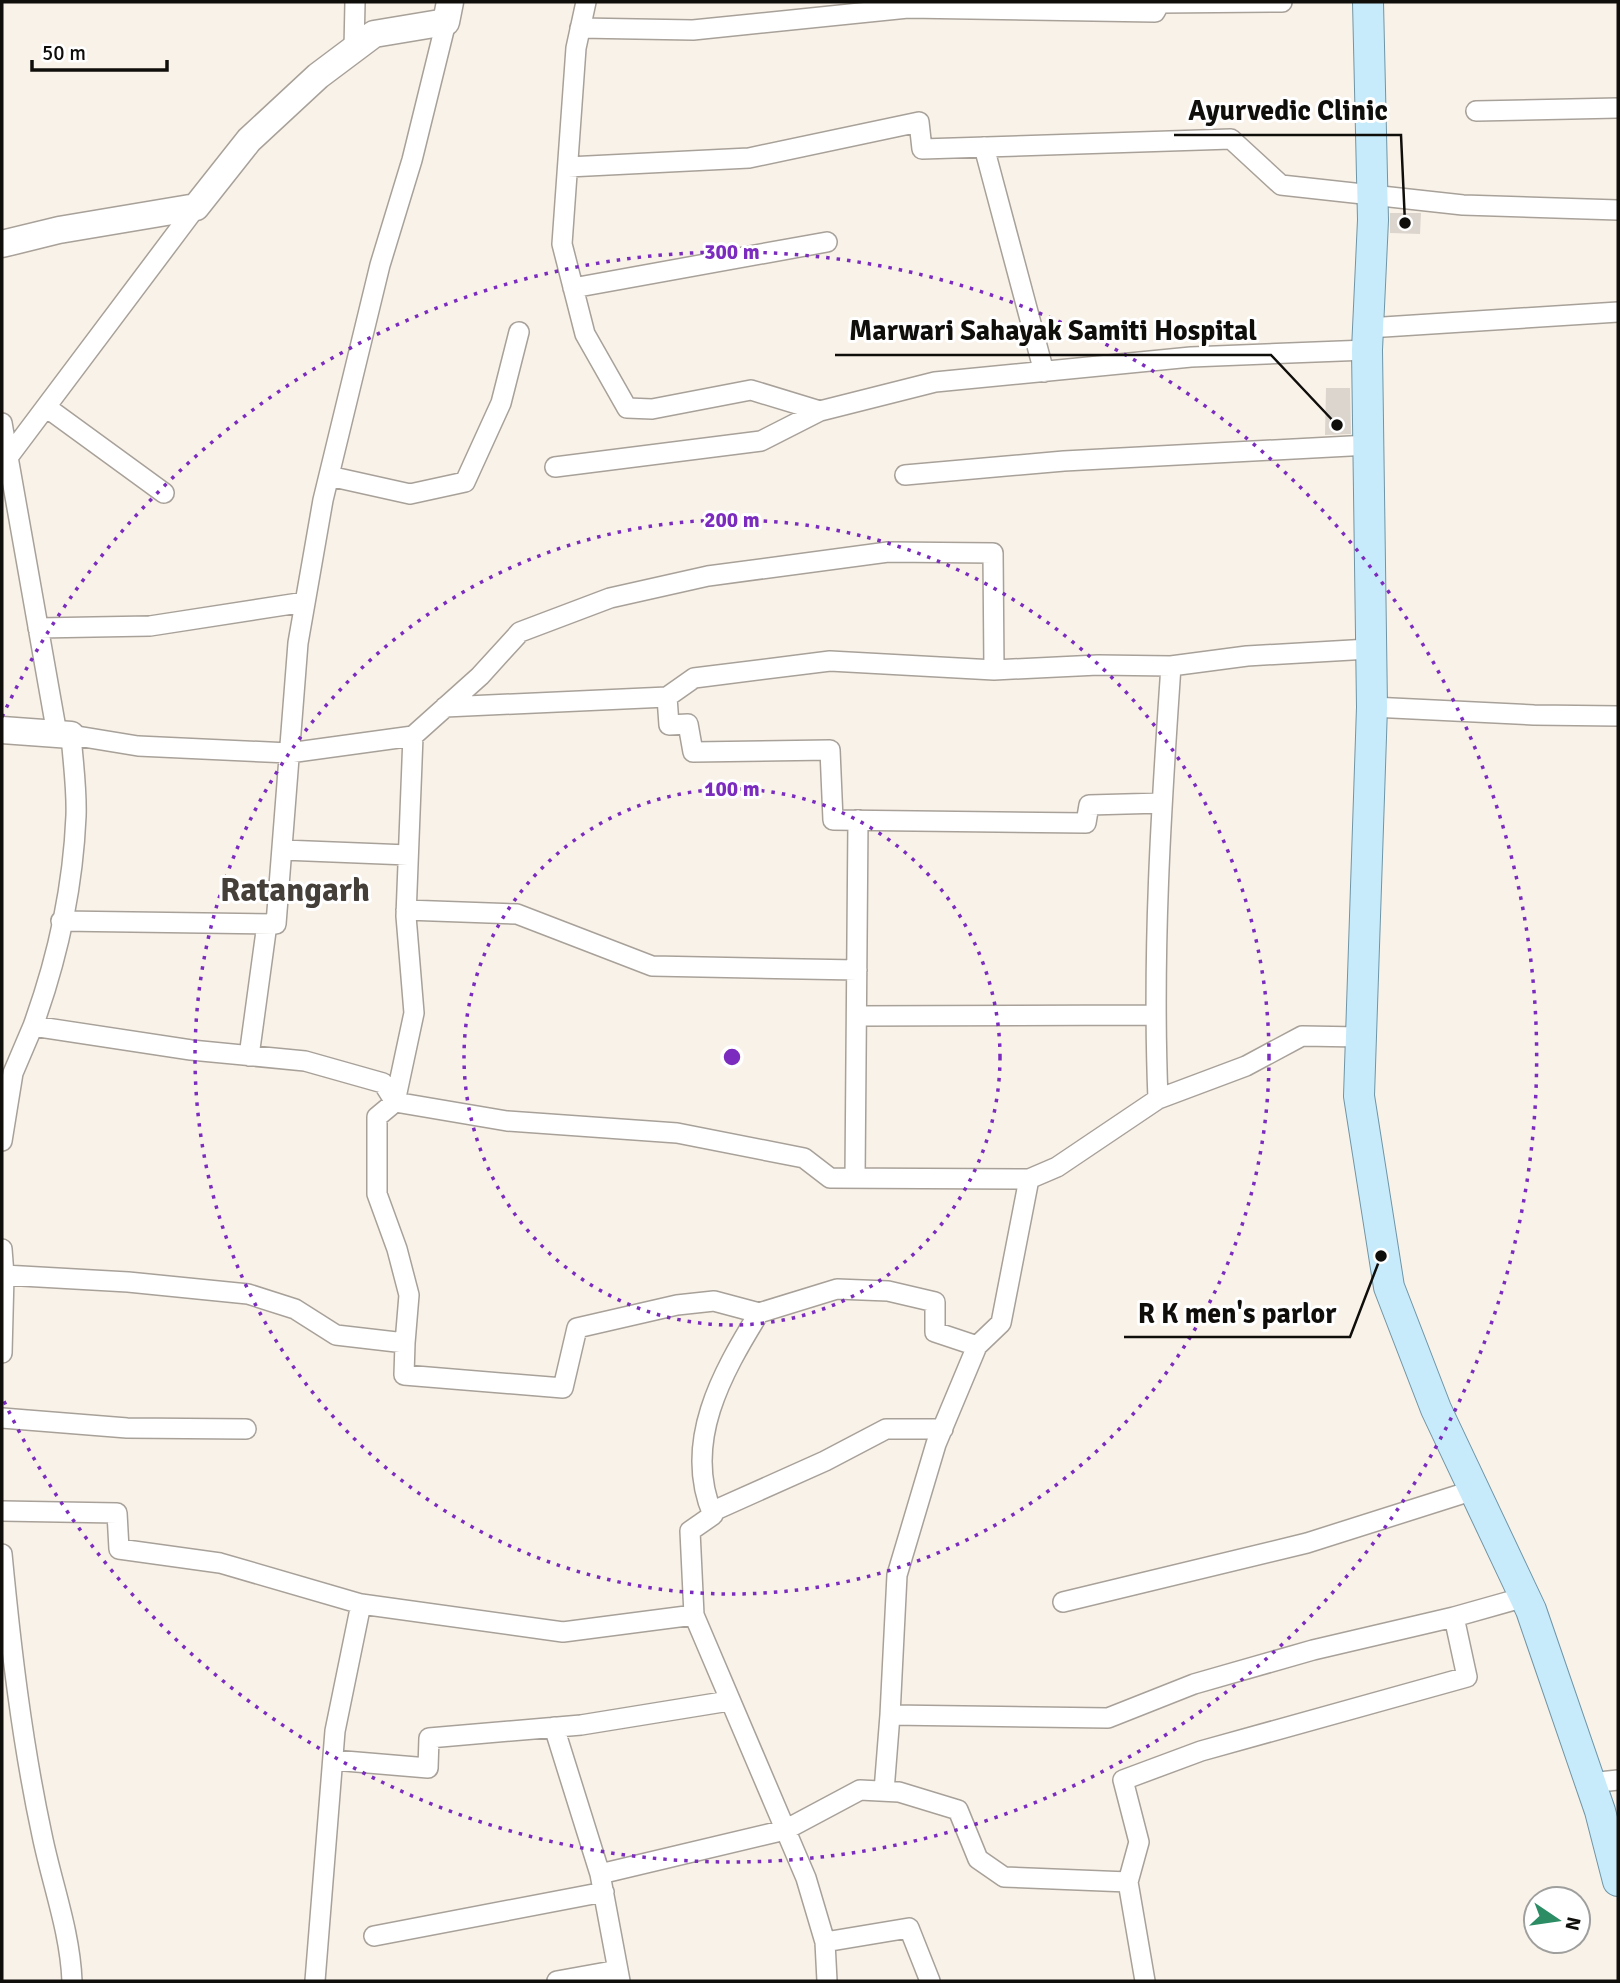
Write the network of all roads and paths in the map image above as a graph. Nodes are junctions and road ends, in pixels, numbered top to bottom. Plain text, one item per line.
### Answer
1 (355, 2) edge
2 (586, 2) edge
3 (1239, 2) edge
4 (1282, 2) edge
5 (1368, 2) edge
6 (448, 12) edge
7 (580, 28) junction
8 (354, 49) junction
9 (1618, 108) edge
10 (1476, 111) dead end
11 (984, 147) junction
12 (568, 167) junction
13 (1373, 195) junction
14 (196, 207) junction
15 (1618, 210) edge
16 (827, 243) dead end
17 (2, 244) edge
18 (573, 288) junction
19 (1618, 312) edge
20 (519, 332) dead end
21 (1367, 339) junction
22 (1044, 372) junction
23 (46, 407) junction
24 (820, 411) junction
25 (2, 423) edge
26 (1368, 445) junction
27 (9, 456) junction
28 (555, 467) dead end
29 (905, 475) dead end
30 (329, 476) junction
31 (163, 493) dead end
32 (305, 602) junction
33 (38, 628) junction
34 (1369, 649) junction
35 (1171, 666) junction
36 (994, 670) junction
37 (667, 697) junction
38 (445, 707) junction
39 (1372, 707) junction
40 (1618, 716) edge
41 (2, 730) edge
42 (64, 735) junction
43 (413, 736) junction
44 (289, 753) junction
45 (1162, 803) junction
46 (859, 820) junction
47 (283, 850) junction
48 (408, 855) junction
49 (406, 910) junction
50 (61, 921) junction
51 (267, 924) junction
52 (857, 970) junction
53 (1155, 1015) junction
54 (857, 1016) junction
55 (33, 1026) junction
56 (1362, 1037) junction
57 (248, 1055) junction
58 (1158, 1099) junction
59 (395, 1102) junction
60 (2, 1140) edge
61 (855, 1178) junction
62 (1029, 1179) junction
63 (2, 1249) edge
64 (3, 1275) edge
65 (759, 1312) junction
66 (405, 1343) junction
67 (977, 1346) junction
68 (2, 1353) edge
69 (2, 1418) edge
70 (246, 1429) dead end
71 (943, 1429) junction
72 (1474, 1490) junction
73 (2, 1511) edge
74 (711, 1512) junction
75 (2, 1554) edge
76 (1525, 1597) junction
77 (1063, 1602) dead end
78 (361, 1604) junction
79 (694, 1615) junction
80 (1454, 1617) junction
81 (729, 1701) junction
82 (890, 1715) junction
83 (554, 1727) junction
84 (333, 1760) junction
85 (1604, 1782) edge
86 (884, 1791) junction
87 (785, 1830) junction
88 (1618, 1881) edge
89 (1128, 1882) junction
90 (602, 1883) junction
91 (374, 1936) dead end
92 (825, 1942) junction
93 (619, 1976) edge
94 (72, 1981) edge
95 (315, 1981) edge
96 (557, 1981) edge
97 (827, 1981) edge
98 (930, 1981) edge
99 (1145, 1981) edge

1 - 8 street
2 - 7 street
3 - 4 street
3 - 7 street
5 - 13 main road
6 - 8 street
6 - 30 street
7 - 12 street
8 - 14 street
9 - 10 street
11 - 12 street
11 - 13 street
11 - 22 street
12 - 18 street
13 - 15 street
13 - 21 main road
14 - 17 street
14 - 23 street
16 - 18 street
18 - 24 street
19 - 21 street
20 - 30 street
21 - 22 street
21 - 26 main road
22 - 24 street
23 - 27 street
23 - 31 street
24 - 28 street
25 - 27 street
26 - 29 street
26 - 34 main road
27 - 33 street
30 - 32 street
32 - 33 street
32 - 44 street
33 - 42 street
34 - 35 street
34 - 39 main road
35 - 36 street
35 - 45 street
36 - 37 street
36 - 38 street
37 - 38 street
37 - 46 street
38 - 43 street
39 - 40 street
39 - 56 main road
41 - 42 street
42 - 44 street
42 - 50 street
43 - 44 street
43 - 48 street
44 - 47 street
45 - 46 street
45 - 53 street
46 - 52 street
47 - 48 street
47 - 51 street
48 - 49 street
49 - 52 street
49 - 59 street
50 - 51 street
50 - 55 street
51 - 57 street
52 - 54 street
53 - 54 street
53 - 58 street
54 - 61 street
55 - 57 street
55 - 60 street
56 - 58 street
56 - 72 main road
57 - 59 street
58 - 62 street
59 - 61 street
59 - 66 street
61 - 62 street
62 - 67 street
63 - 64 street
64 - 66 street
64 - 68 street
65 - 66 street
65 - 67 street
65 - 74 street
67 - 71 street
69 - 70 street
71 - 74 street
71 - 82 street
72 - 76 main road
72 - 77 street
73 - 78 street
74 - 79 street
75 - 94 street
76 - 80 street
76 - 85 main road
78 - 79 street
78 - 84 street
79 - 81 street
80 - 82 street
80 - 89 street
81 - 83 street
81 - 87 street
82 - 86 street
83 - 84 street
83 - 90 street
84 - 95 street
85 - 88 main road
86 - 87 street
86 - 89 street
87 - 90 street
87 - 92 street
89 - 99 street
90 - 91 street
90 - 93 street
92 - 97 street
92 - 98 street
93 - 96 street

